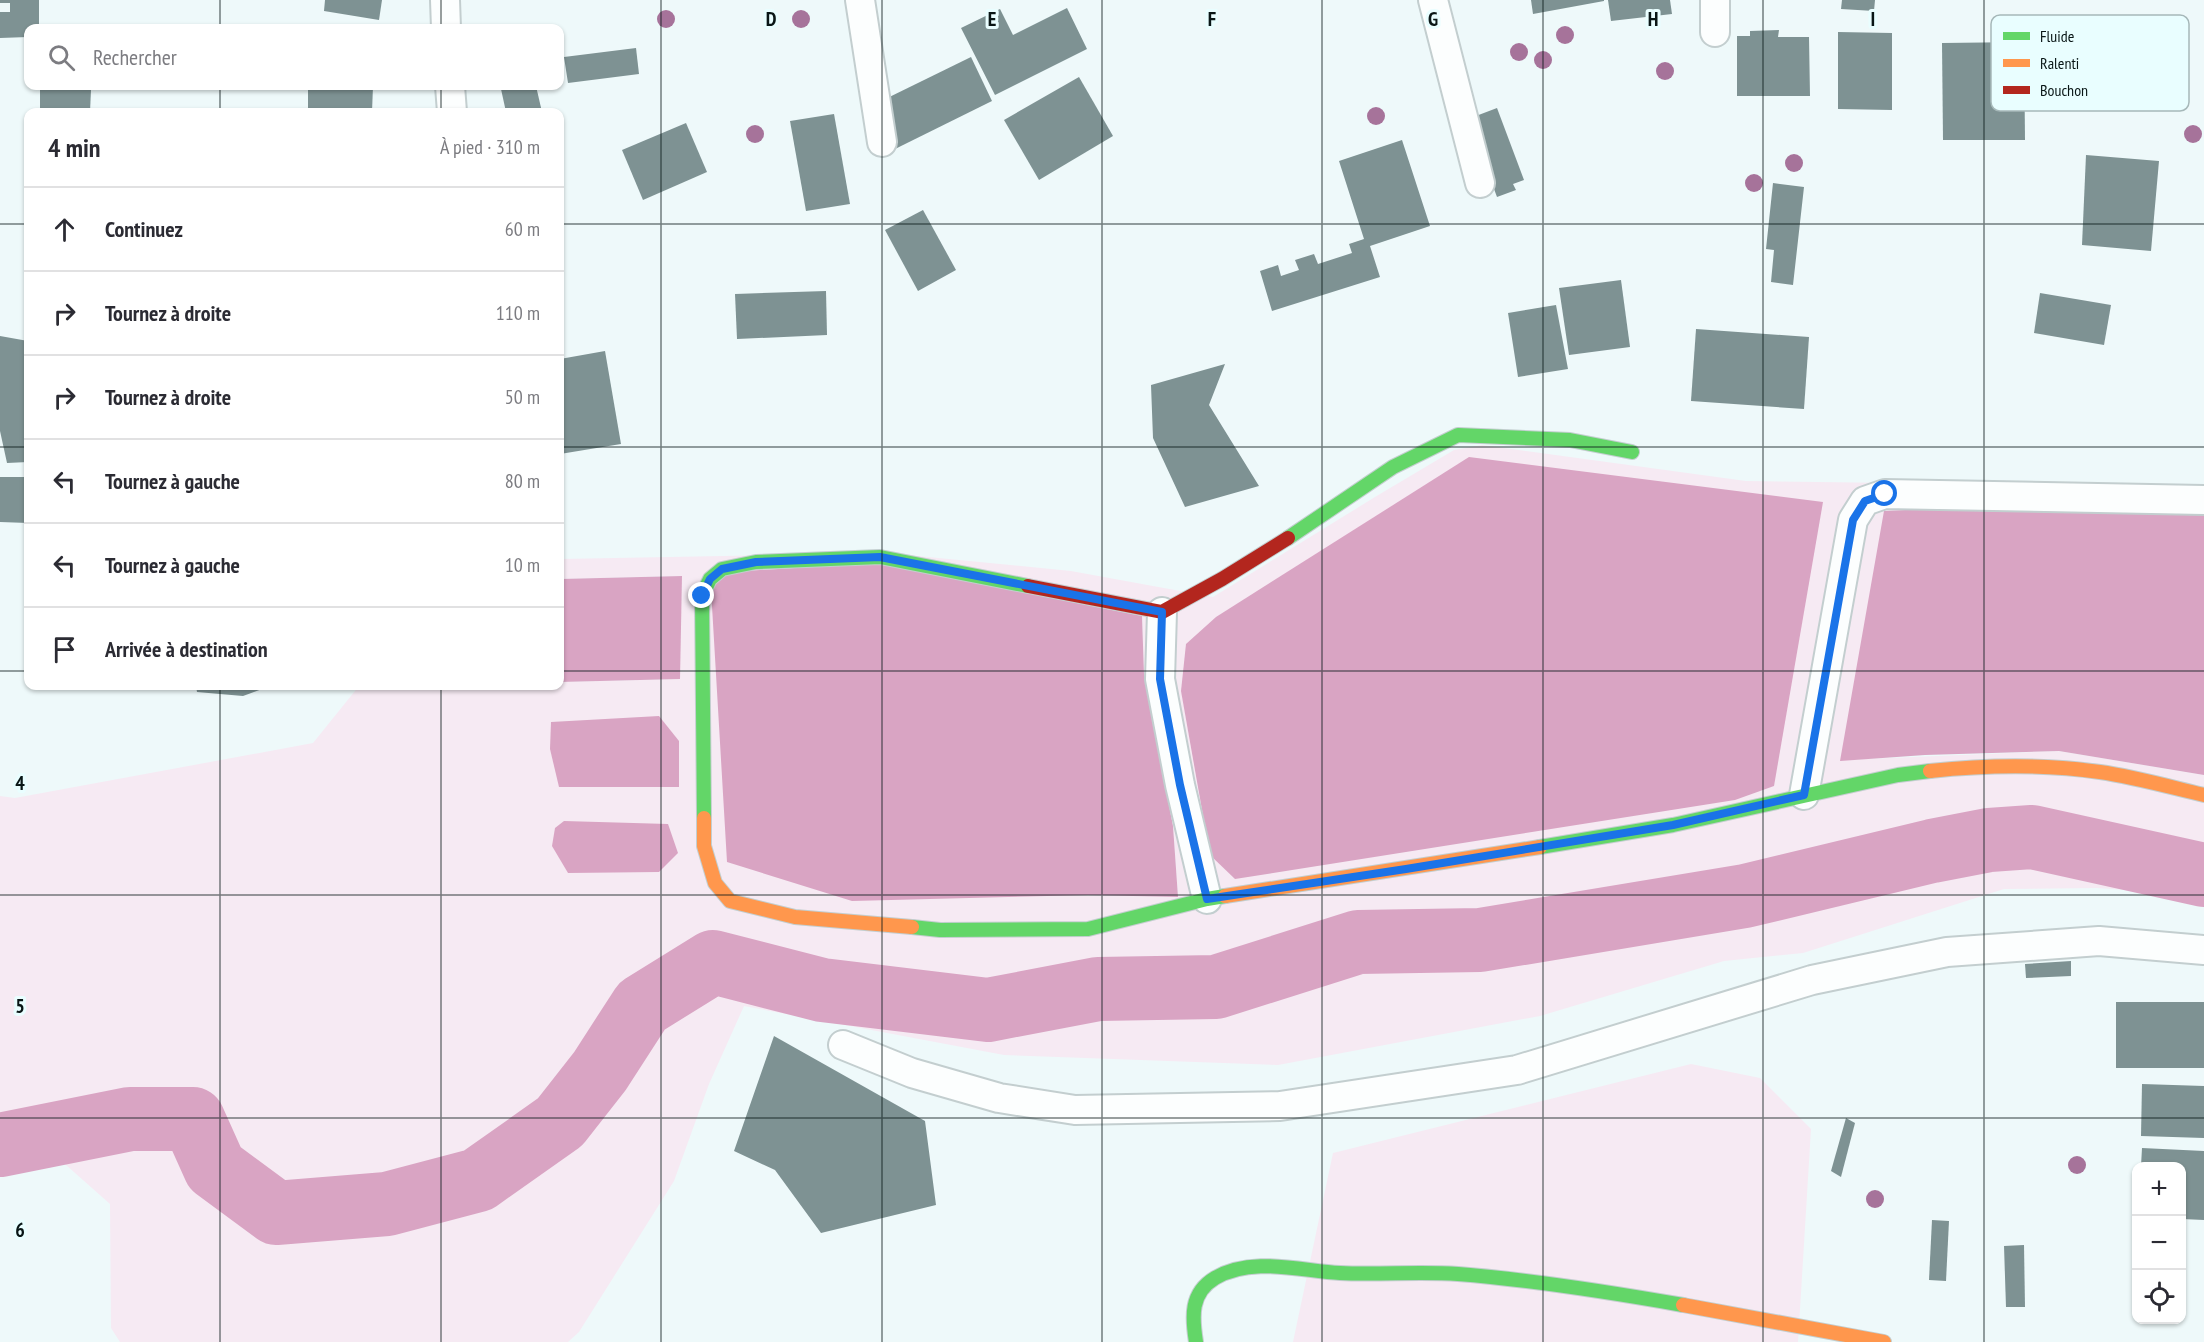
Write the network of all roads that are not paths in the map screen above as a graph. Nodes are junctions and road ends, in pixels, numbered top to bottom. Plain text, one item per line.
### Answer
1 (445, 0) edge
2 (860, 0) edge
3 (1433, 0) edge
4 (1715, 0) edge
5 (446, 24) edge
6 (1715, 32) dead end
7 (450, 90) edge
8 (452, 108) edge
9 (882, 142) dead end
10 (1480, 183) dead end
11 (1632, 452) dead end
12 (2204, 500) edge
13 (1162, 612) junction
14 (1804, 795) junction
15 (2204, 795) edge
16 (1207, 899) junction
17 (2204, 950) edge
18 (843, 1046) dead end
19 (1196, 1342) edge
20 (1884, 1342) edge

1 - 5 street
2 - 9 street
3 - 10 street
4 - 6 street
7 - 8 street
11 - 13 street
12 - 14 street
13 - 16 street
13 - 16 street
14 - 15 street
14 - 16 street
17 - 18 street
19 - 20 street

